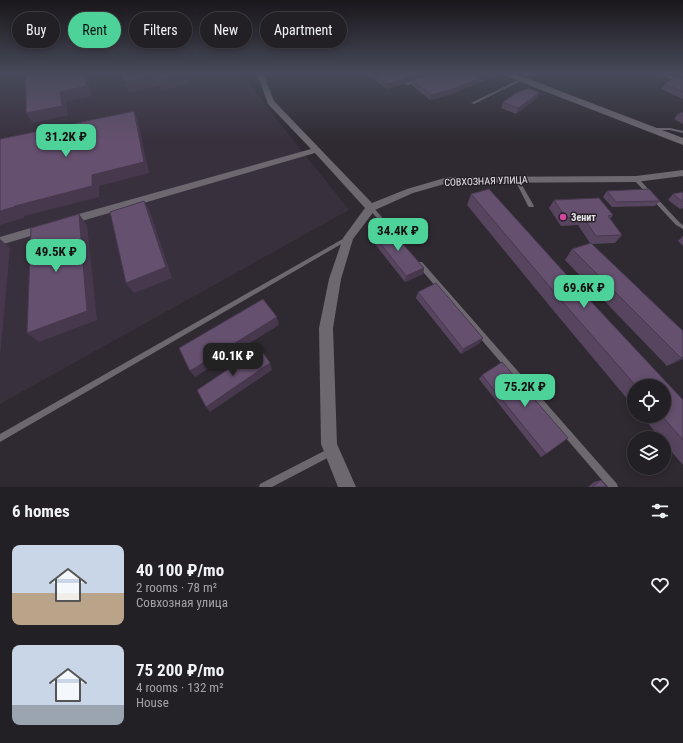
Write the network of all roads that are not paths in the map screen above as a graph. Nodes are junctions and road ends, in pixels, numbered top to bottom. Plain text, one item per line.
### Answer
1 (269, 96) edge
2 (488, 96) edge
3 (566, 96) edge
4 (473, 103) dead end
5 (650, 129) junction
6 (683, 132) edge
7 (683, 142) edge
8 (317, 150) junction
9 (683, 173) edge
10 (636, 179) junction
11 (517, 180) junction
12 (531, 206) dead end
13 (371, 208) junction
14 (683, 227) edge
15 (348, 238) junction
16 (396, 238) edge
17 (0, 241) edge
18 (417, 261) edge
19 (0, 438) edge
20 (332, 451) junction
21 (263, 487) edge
22 (347, 487) edge
23 (614, 487) edge

1 - 8 street
2 - 4 lane
3 - 5 street
5 - 6 lane
5 - 7 street
8 - 13 street
8 - 17 street
9 - 10 street, СОВХОЗНАЯ УЛИЦА
10 - 11 street, СОВХОЗНАЯ УЛИЦА
10 - 14 lane
11 - 12 lane
11 - 13 street, СОВХОЗНАЯ УЛИЦА
13 - 15 street, СОВХОЗНАЯ УЛИЦА
13 - 16 lane
15 - 19 lane
15 - 20 street, СОВХОЗНАЯ УЛИЦА
18 - 23 lane
20 - 21 lane
20 - 22 street, СОВХОЗНАЯ УЛИЦА

